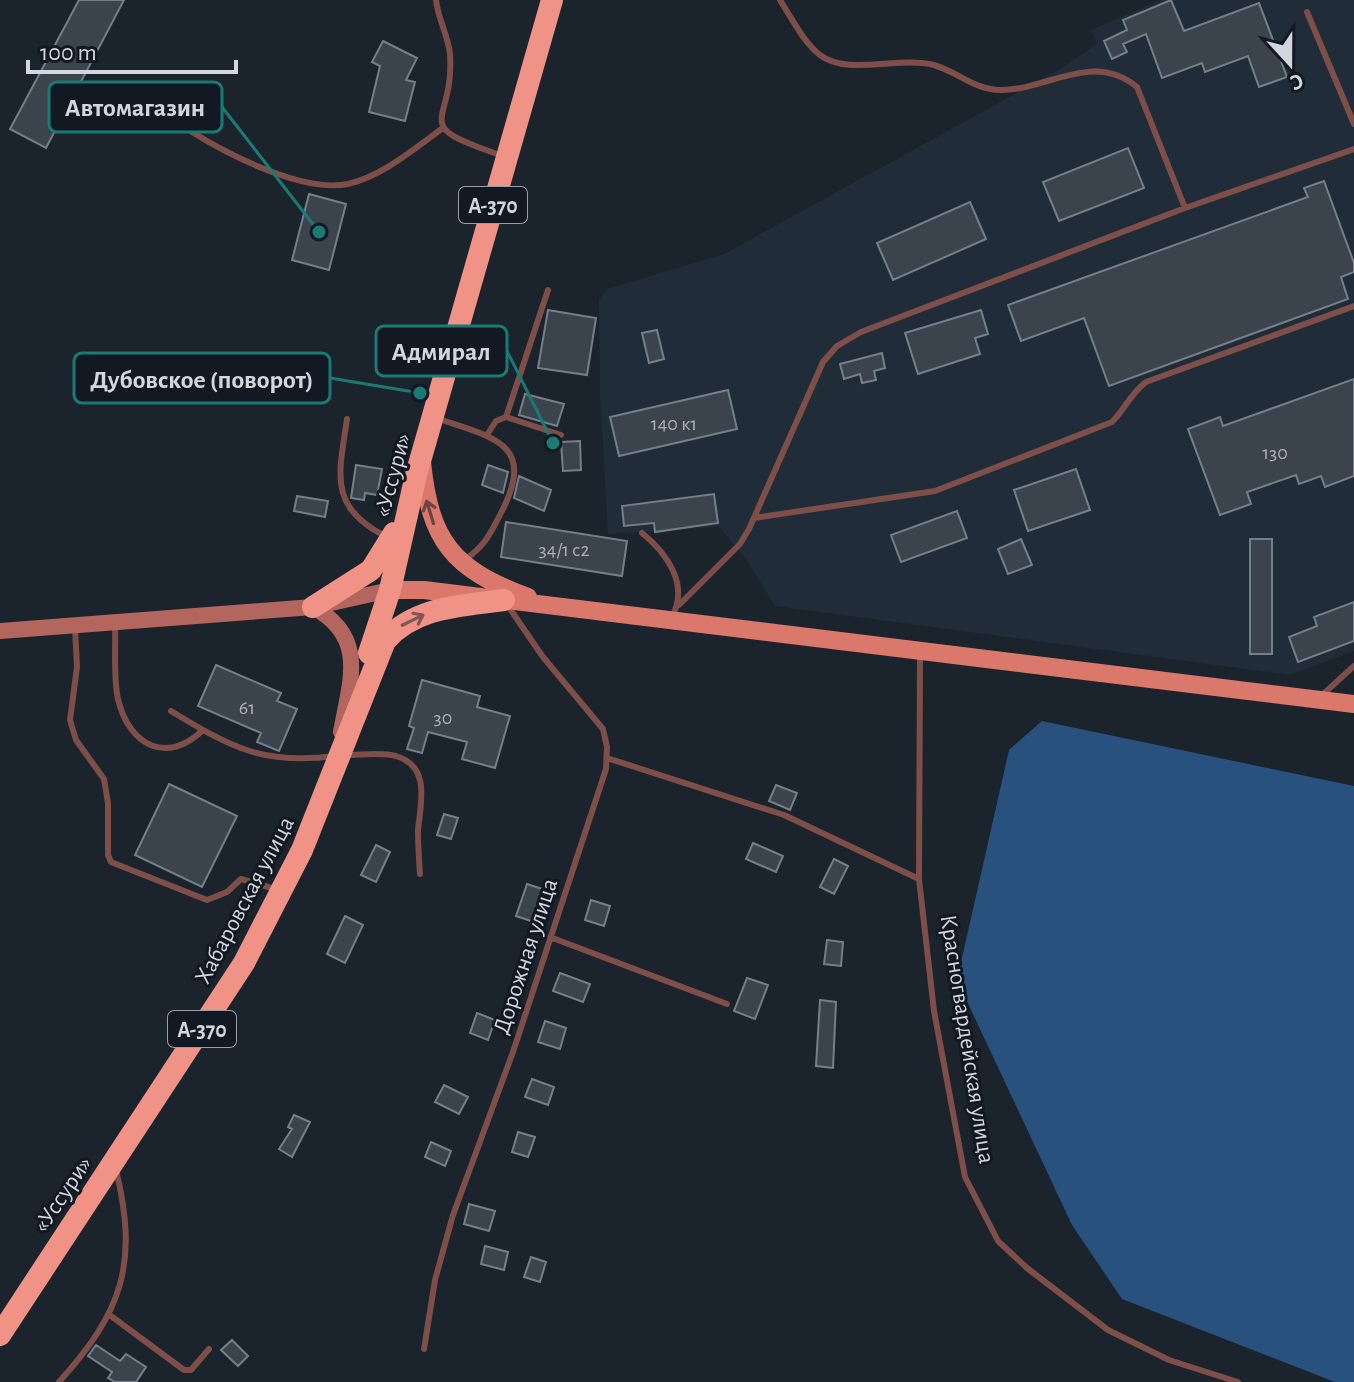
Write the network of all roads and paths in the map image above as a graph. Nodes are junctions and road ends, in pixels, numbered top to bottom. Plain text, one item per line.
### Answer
1 (436, 0) edge
2 (552, 0) edge
3 (780, 0) edge
4 (1307, 12) dead end
5 (1354, 124) edge
6 (443, 128) junction
7 (192, 132) dead end
8 (1354, 149) edge
9 (506, 157) junction
10 (1185, 208) junction
11 (548, 290) dead end
12 (1354, 306) edge
13 (435, 417) junction
14 (506, 417) junction
15 (347, 419) dead end
16 (487, 435) junction
17 (561, 435) dead end
18 (419, 466) junction
19 (754, 518) junction
20 (642, 533) dead end
21 (391, 539) junction
22 (461, 562) junction
23 (390, 590) junction
24 (504, 600) junction
25 (679, 605) junction
26 (553, 606) junction
27 (313, 607) junction
28 (115, 621) junction
29 (669, 622) junction
30 (74, 625) junction
31 (0, 631) edge
32 (920, 652) junction
33 (1354, 666) edge
34 (1317, 699) junction
35 (1354, 704) edge
36 (171, 711) dead end
37 (203, 730) junction
38 (347, 732) junction
39 (338, 755) junction
40 (607, 758) junction
41 (420, 874) dead end
42 (919, 879) junction
43 (282, 892) junction
44 (550, 937) junction
45 (727, 1004) dead end
46 (114, 1162) junction
47 (111, 1316) junction
48 (0, 1335) edge
49 (209, 1349) dead end
50 (424, 1349) dead end
51 (59, 1382) edge
52 (1238, 1382) edge

1 - 6 lane
2 - 9 highway, «Уссури» / А-370
3 - 10 lane
4 - 5 lane
6 - 7 lane
6 - 9 lane
8 - 10 lane
9 - 13 highway, «Уссури» / А-370
10 - 19 lane
11 - 14 lane
12 - 19 lane
13 - 16 lane
13 - 18 highway, «Уссури» / А-370
14 - 16 lane
14 - 17 lane
15 - 21 lane
16 - 22 lane
18 - 21 highway
22 -> 18 main road
18 - 23 highway, «Уссури» / А-370
19 - 25 lane
20 - 25 lane
21 - 27 highway
22 - 26 main road
23 - 24 main road
23 - 27 street
23 - 38 highway, «Уссури» / А-370
24 - 26 main road
38 -> 24 highway
24 - 40 lane
25 - 29 lane
26 - 29 main road
27 - 28 street
27 - 39 street
28 - 30 street
28 - 37 lane
29 - 32 main road
30 - 31 street
30 - 43 lane
32 - 34 main road
32 - 42 lane, Красногвардейская улица
33 - 34 lane
34 - 35 main road
36 - 37 lane
37 - 39 lane
38 - 39 highway, Хабаровская улица / А-370
39 - 41 lane
39 - 43 highway, Хабаровская улица / А-370
40 - 42 lane
40 - 44 lane, Дорожная улица
42 - 52 lane, Красногвардейская улица
43 - 46 highway, Хабаровская улица / А-370
44 - 45 lane
44 - 50 lane, Дорожная улица
46 - 47 lane
46 - 48 highway, «Уссури» / А-370
47 - 49 lane
47 - 51 lane

